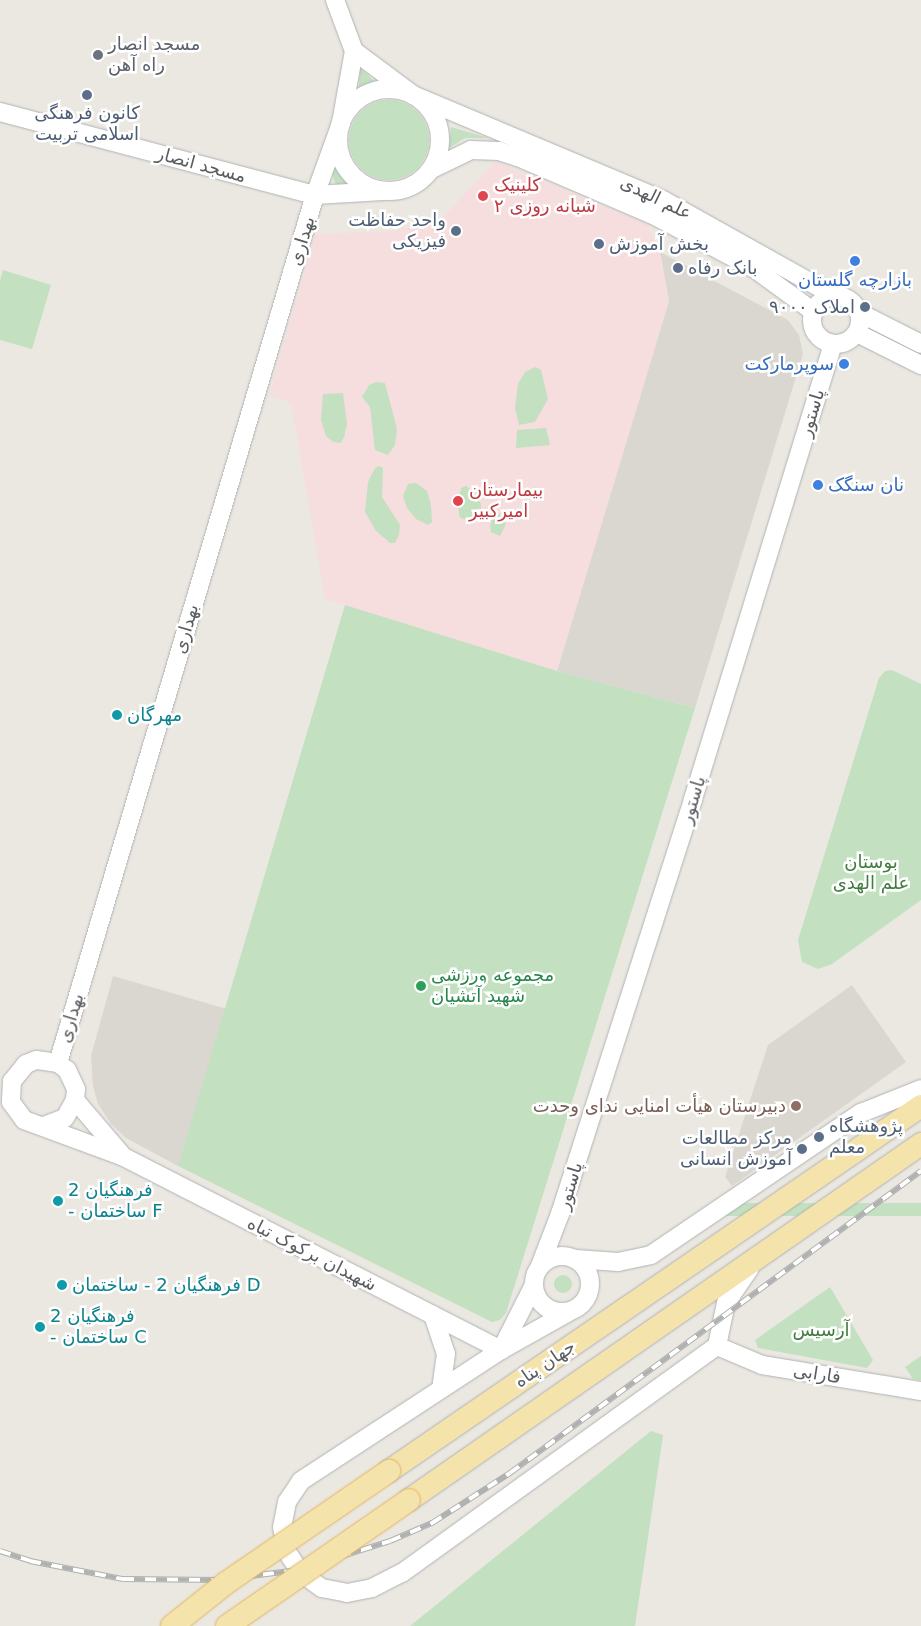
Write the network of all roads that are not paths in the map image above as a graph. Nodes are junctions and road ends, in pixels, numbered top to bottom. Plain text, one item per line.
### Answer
1 (335, 0) edge
2 (354, 51) junction
3 (413, 95) junction
4 (0, 112) edge
5 (341, 123) junction
6 (432, 169) junction
7 (383, 191) junction
8 (315, 196) junction
9 (836, 296) junction
10 (814, 312) junction
11 (860, 313) junction
12 (857, 333) junction
13 (834, 344) junction
14 (921, 344) edge
15 (921, 365) edge
16 (58, 1063) junction
17 (921, 1089) edge
18 (76, 1100) junction
19 (921, 1106) edge
20 (44, 1126) junction
21 (921, 1144) edge
22 (124, 1157) junction
23 (560, 1214) junction
24 (571, 1257) junction
25 (755, 1262) junction
26 (540, 1266) junction
27 (534, 1285) junction
28 (569, 1312) junction
29 (433, 1315) junction
30 (717, 1346) junction
31 (501, 1350) junction
32 (441, 1388) junction
33 (921, 1391) edge
34 (172, 1626) edge
35 (227, 1626) edge

1 - 2 street
2 - 3 street
2 - 5 street
3 - 5 street
3 - 6 street
3 - 9 street, علم الهدی
4 - 8 street, مسجد انصار
5 - 7 street
5 - 8 street, بهداری
6 - 7 street
6 - 10 street, علم الهدی
7 - 8 street, مسجد انصار
8 - 16 street, بهداری
9 - 10 street
9 - 11 street
10 - 13 street
11 - 12 street
11 - 14 street
12 - 13 street
12 - 15 street
13 - 23 street, پاستور
16 - 18 street
16 - 20 street
17 - 24 street
18 - 20 street
18 - 22 street
19 - 34 main road, جهان پناه, bridge
20 - 22 street, شهیدان برکوک تباه
21 - 25 main road, جهان پناه
22 - 29 street, شهیدان برکوک تباه
23 - 24 street, پاستور
23 - 26 street
24 - 26 street
24 - 28 street
25 - 30 street
25 - 35 main road, جهان پناه, bridge
26 - 27 street
27 - 28 street
27 - 31 street
28 - 31 street
29 - 31 street, شهیدان برکوک تباه
29 - 32 street
30 - 32 street
30 - 33 street, فارابی
31 - 32 street

